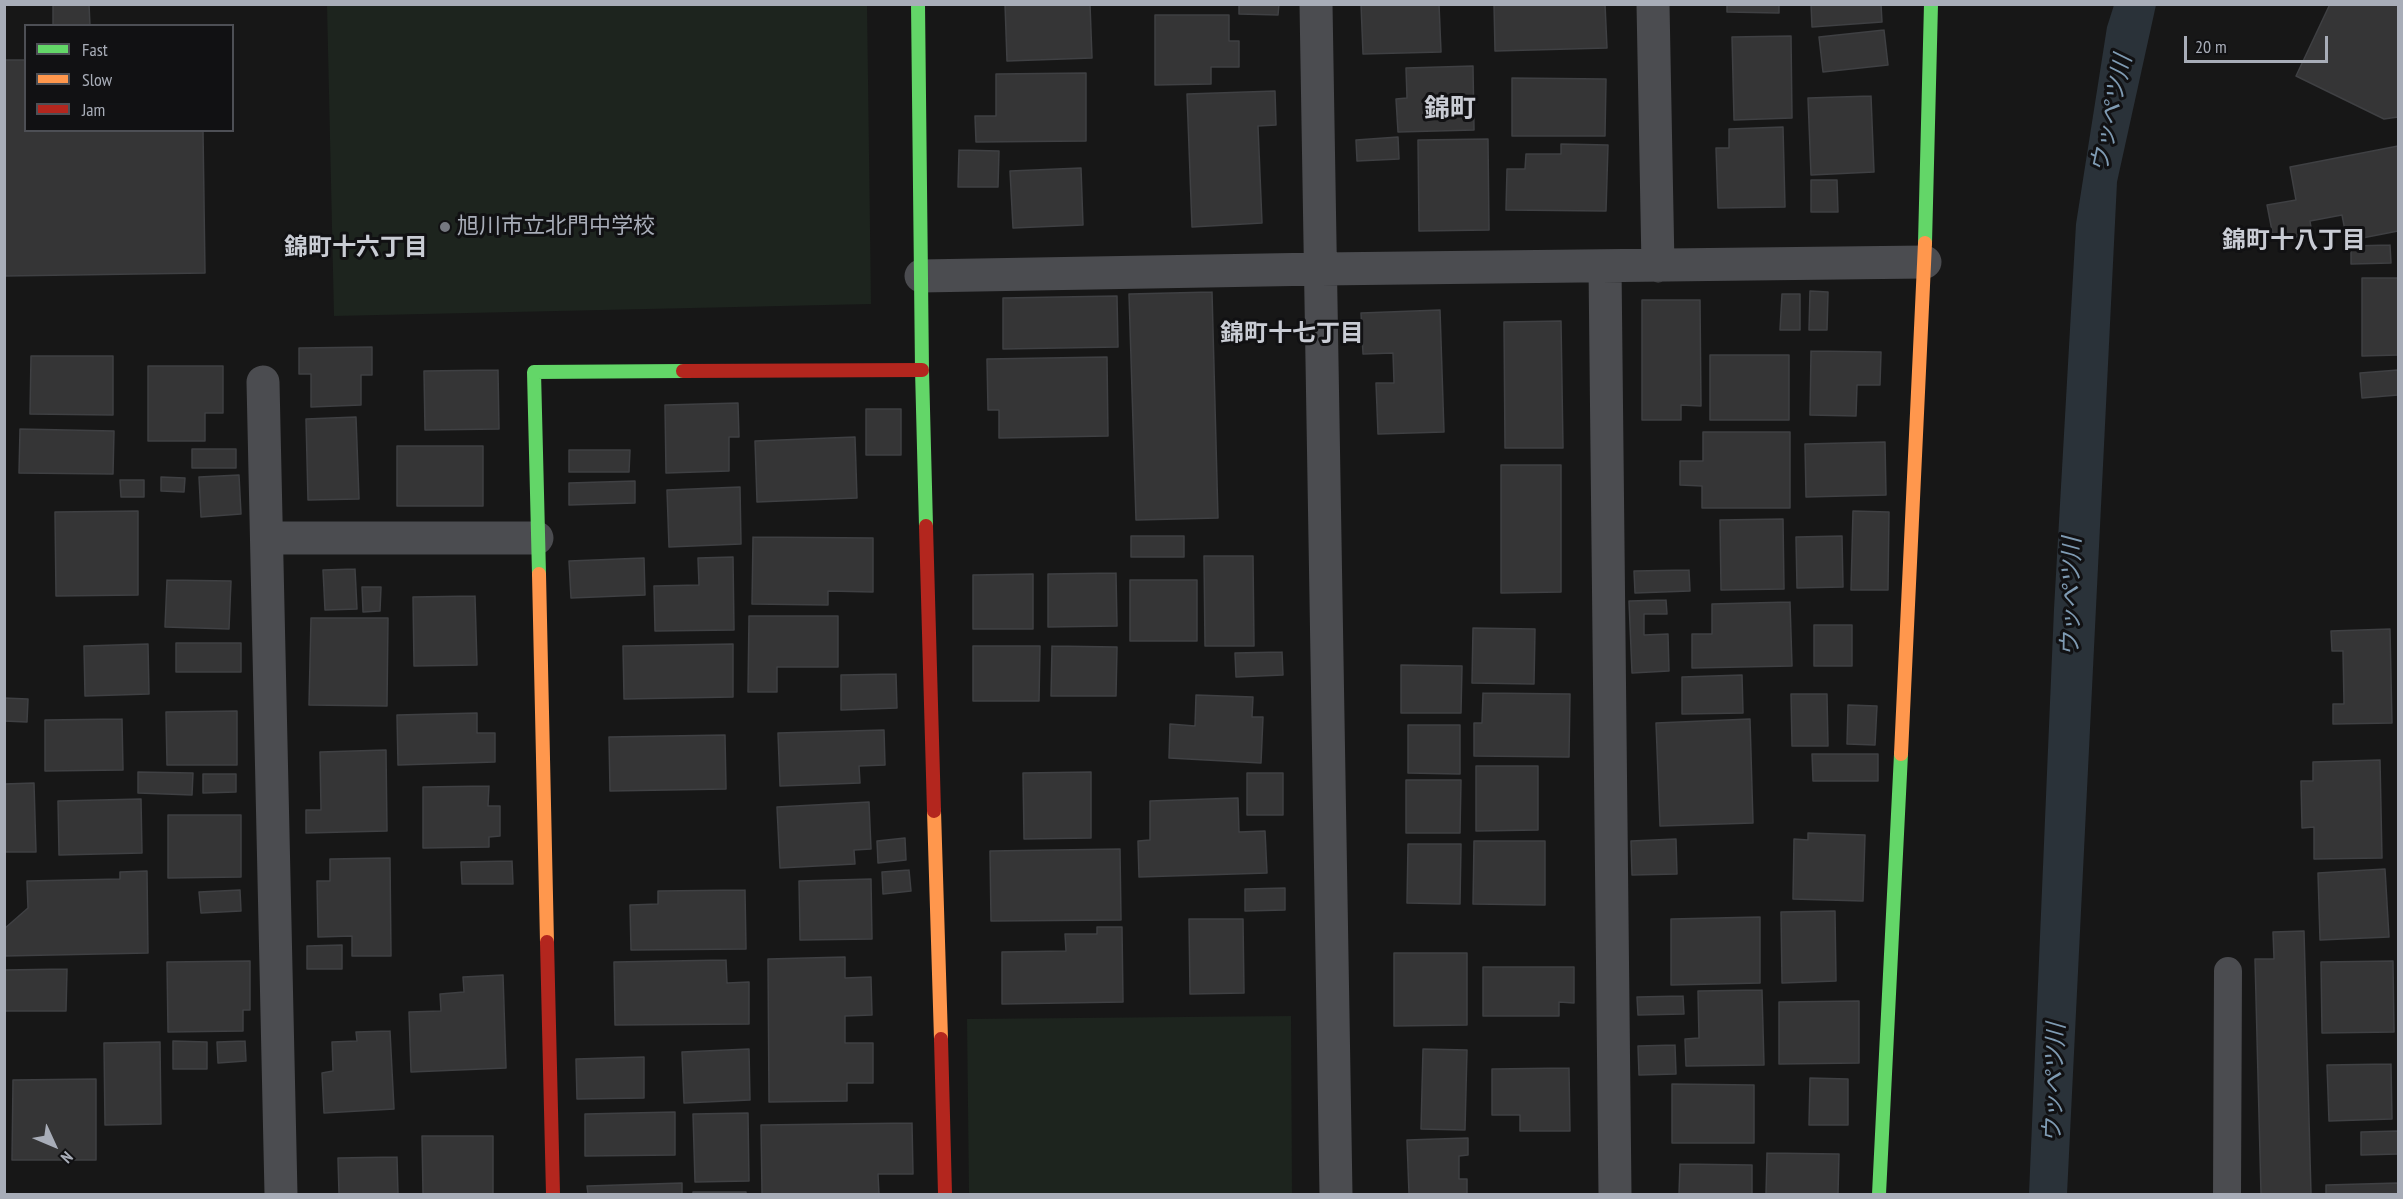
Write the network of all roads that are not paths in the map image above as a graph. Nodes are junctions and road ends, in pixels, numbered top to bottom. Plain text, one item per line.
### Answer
1 (918, 4) edge
2 (1316, 4) edge
3 (1653, 4) edge
4 (1931, 4) edge
5 (1925, 262) junction
6 (1605, 266) junction
7 (1658, 266) junction
8 (1322, 269) junction
9 (921, 276) junction
10 (922, 370) junction
11 (263, 382) dead end
12 (268, 538) junction
13 (537, 538) junction
14 (2228, 971) dead end
15 (281, 1194) edge
16 (553, 1194) edge
17 (945, 1194) edge
18 (1336, 1194) edge
19 (1615, 1194) edge
20 (1879, 1194) edge
21 (2226, 1194) edge

1 - 9 street
2 - 8 street
3 - 7 street
4 - 5 street
5 - 7 street
5 - 20 street
6 - 7 street
6 - 8 street
6 - 19 street
8 - 9 street
8 - 18 street
9 - 10 street
10 - 13 street
10 - 17 street
11 - 12 street
12 - 13 street
12 - 15 street
13 - 16 street
14 - 21 lane

